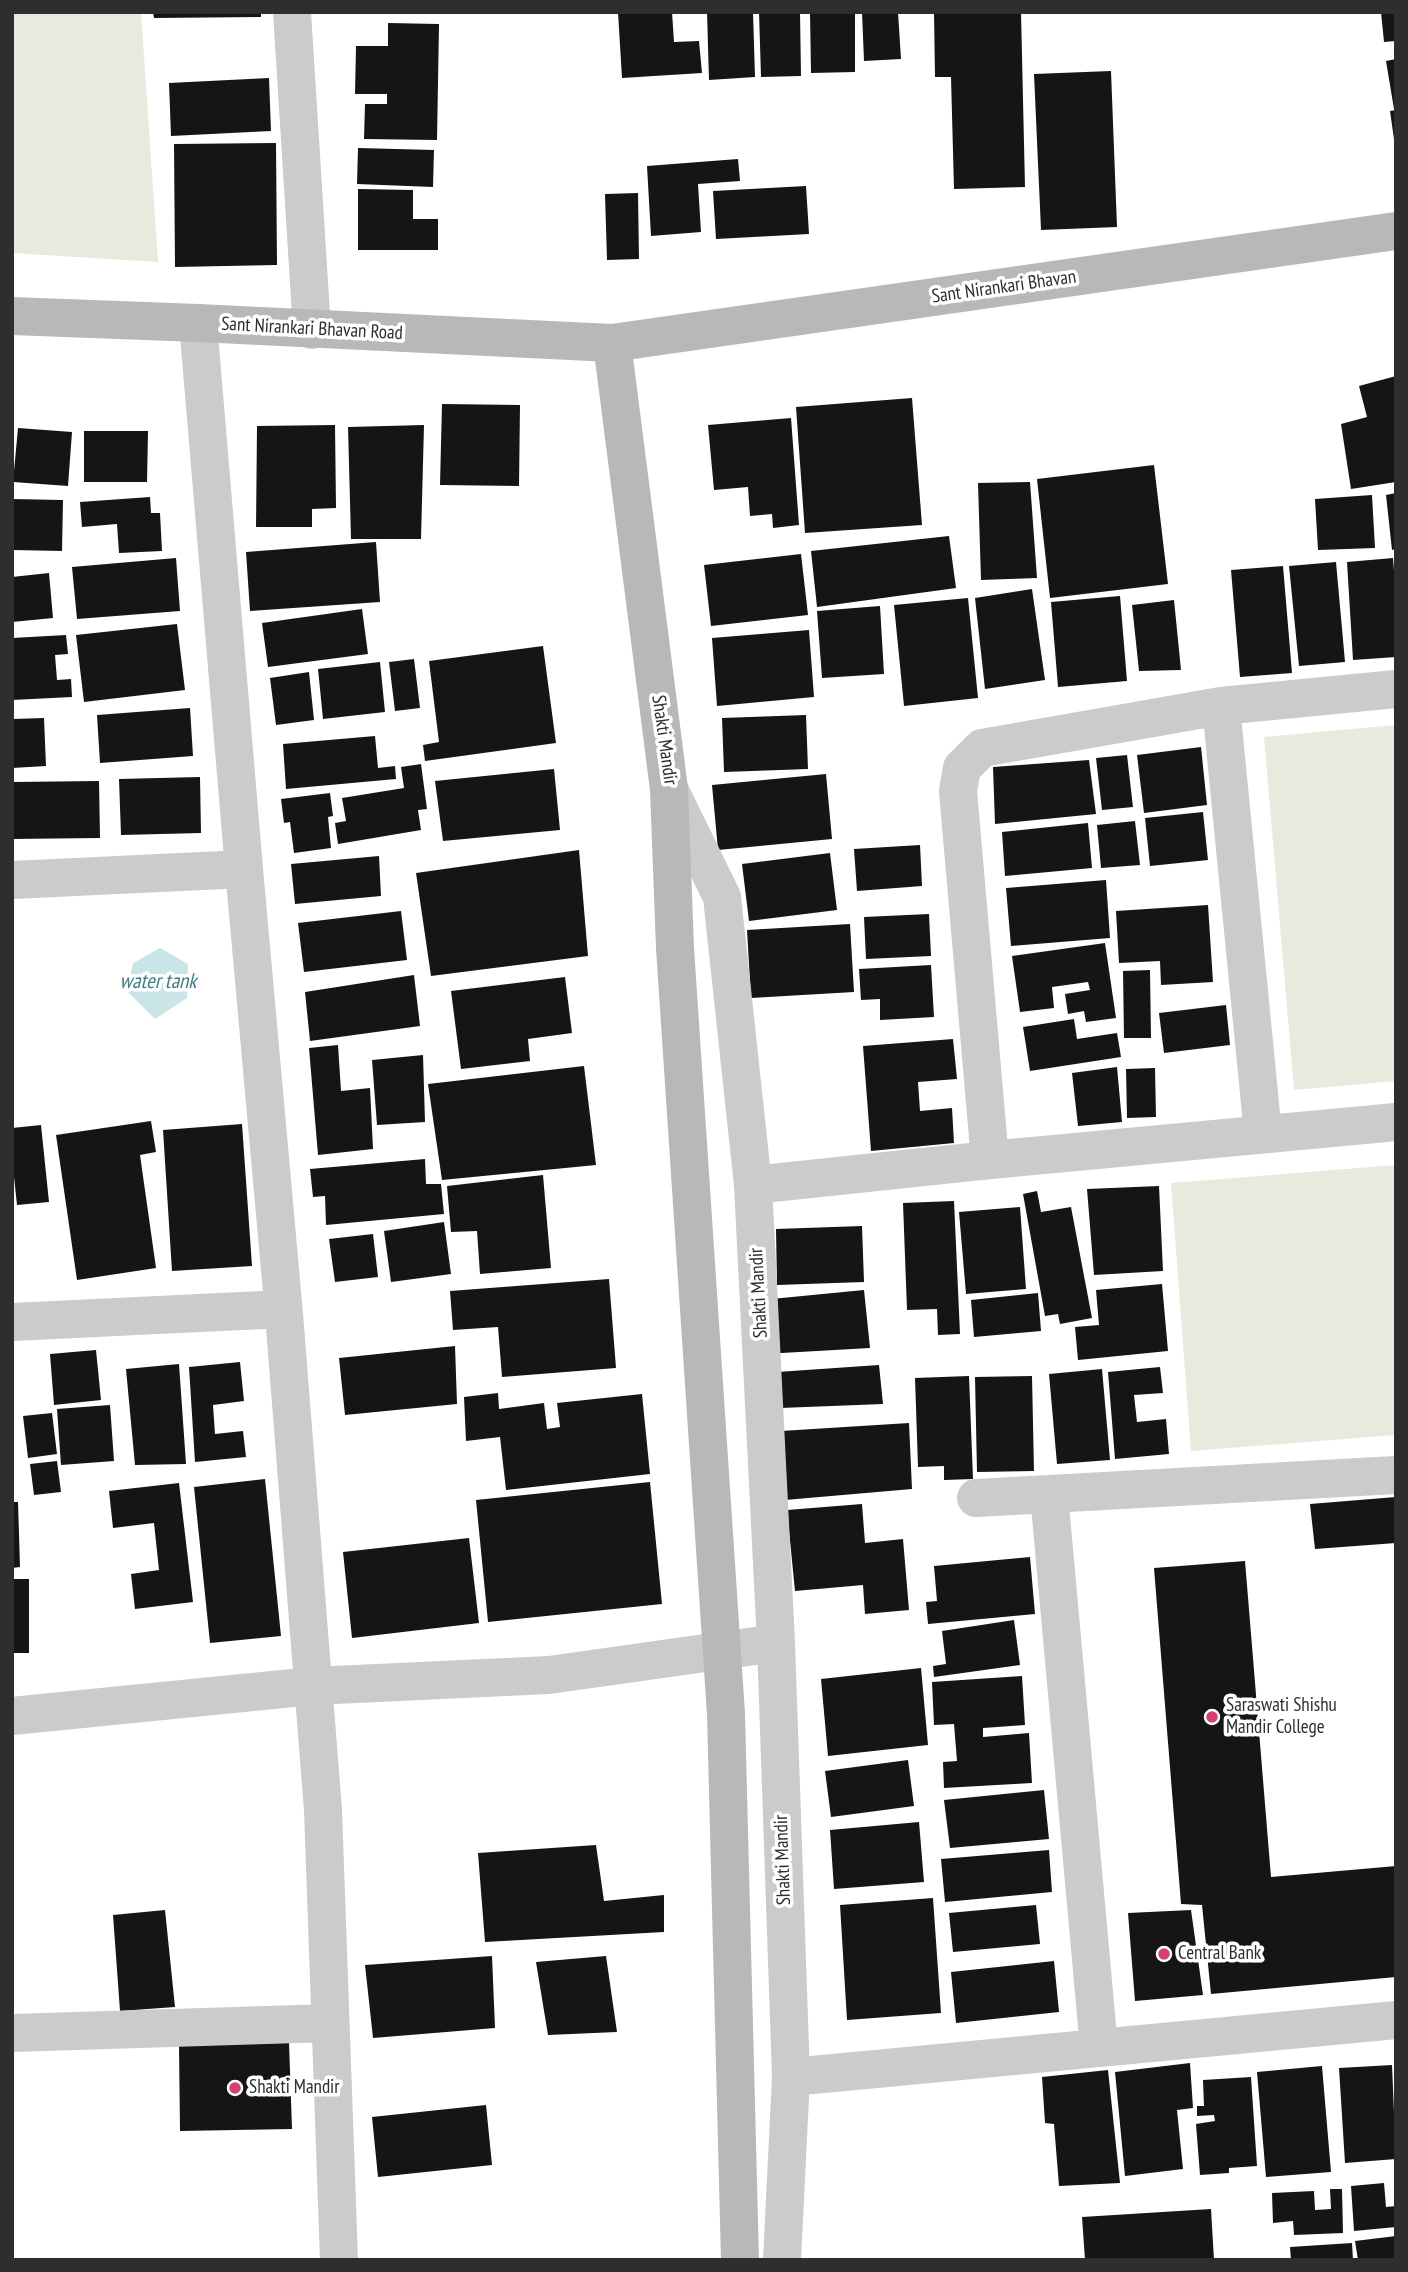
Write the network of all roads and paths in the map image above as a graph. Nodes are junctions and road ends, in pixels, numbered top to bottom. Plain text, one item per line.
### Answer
1 (292, 12) edge
2 (1396, 231) edge
3 (12, 316) edge
4 (198, 323) junction
5 (313, 330) junction
6 (612, 343) junction
7 (1396, 690) edge
8 (1222, 706) junction
9 (669, 789) junction
10 (244, 869) junction
11 (12, 880) edge
12 (1396, 1122) edge
13 (1263, 1134) junction
14 (990, 1160) junction
15 (753, 1185) junction
16 (283, 1309) junction
17 (12, 1322) edge
18 (1396, 1475) edge
19 (1049, 1493) junction
20 (976, 1498) dead end
21 (776, 1643) junction
22 (313, 1686) junction
23 (12, 1716) edge
24 (1396, 2020) edge
25 (330, 2023) junction
26 (12, 2034) edge
27 (1099, 2048) junction
28 (791, 2077) junction
29 (339, 2260) edge
30 (740, 2260) edge
31 (782, 2260) edge

1 - 5 street
2 - 6 street, Sant Nirankari Bhavan
3 - 4 street, Sant Nirankari Bhavan Road
4 - 5 street, Sant Nirankari Bhavan Road
4 - 10 street
5 - 6 street, Sant Nirankari Bhavan Road
6 - 9 street, Shakti Mandir
7 - 8 street
8 - 13 street
8 - 14 street
9 - 15 street, Shakti Mandir
9 - 30 street, bridge
10 - 11 street
10 - 16 street
12 - 13 street
13 - 14 street
14 - 15 street
15 - 21 street, Shakti Mandir
16 - 17 street
16 - 22 street
18 - 19 street
19 - 20 street
19 - 27 street
21 - 22 street
21 - 28 street, Shakti Mandir
22 - 23 street
22 - 25 street
24 - 27 street
25 - 26 street
25 - 29 street
27 - 28 street
28 - 31 street, Shakti Mandir

